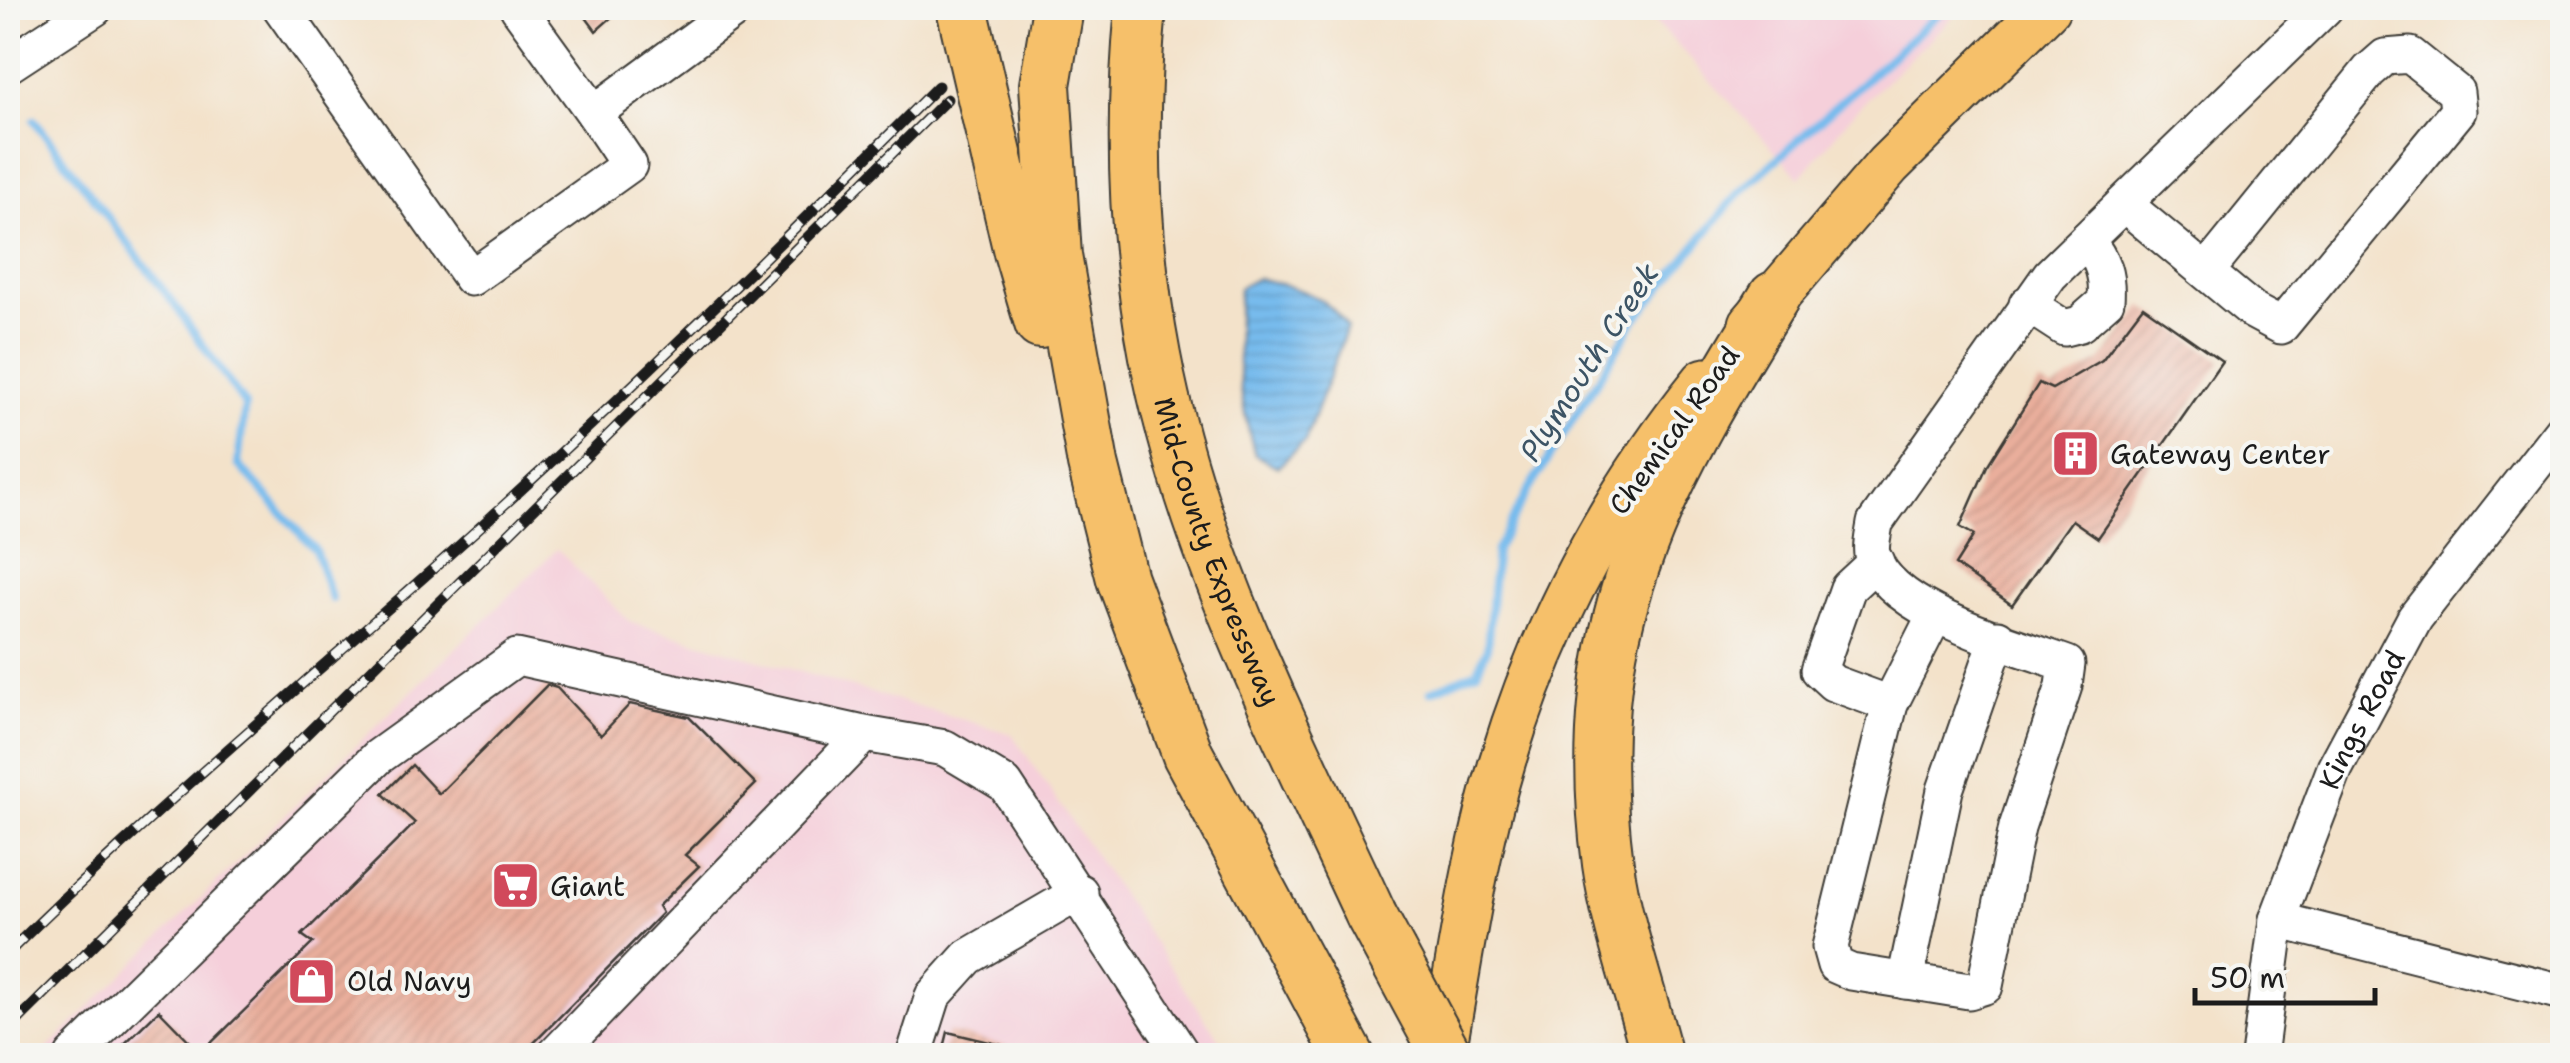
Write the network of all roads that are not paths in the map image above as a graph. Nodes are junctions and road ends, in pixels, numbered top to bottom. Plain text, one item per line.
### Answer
1 (281, 8) edge
2 (518, 8) edge
3 (737, 8) edge
4 (962, 8) edge
5 (1058, 8) edge
6 (2047, 8) edge
7 (2325, 8) edge
8 (90, 9) edge
9 (1142, 22) edge
10 (8, 65) edge
11 (594, 113) junction
12 (2124, 204) junction
13 (2086, 240) junction
14 (2206, 272) junction
15 (1774, 296) junction
16 (2028, 304) junction
17 (2562, 430) edge
18 (1092, 464) junction
19 (1876, 562) junction
20 (1935, 614) junction
21 (1998, 638) junction
22 (1890, 704) junction
23 (864, 734) junction
24 (1080, 892) junction
25 (2278, 920) junction
26 (1905, 981) junction
27 (2562, 992) edge
28 (1348, 1054) edge
29 (74, 1056) edge
30 (554, 1056) edge
31 (914, 1056) edge
32 (1183, 1056) edge
33 (1447, 1056) edge
34 (1657, 1056) edge
35 (2259, 1056) edge

1 - 11 street
2 - 11 street
3 - 11 street
4 - 18 highway
5 - 18 highway
6 - 15 main road, Chemical Road
7 - 12 street
8 - 10 street
9 - 33 highway, Mid-County Expressway, bridge
12 - 13 street
12 - 14 street
13 - 16 street
13 - 16 street
14 - 14 street
15 - 33 main road, Chemical Road
15 - 34 highway
16 - 19 street
17 - 25 street, Kings Road
18 - 28 highway
19 - 20 street
19 - 22 street
20 - 21 street
20 - 22 street
21 - 26 street
21 - 26 street
22 - 26 street
23 - 24 street
23 - 29 street
23 - 30 street
24 - 31 street
24 - 32 street
25 - 27 street
25 - 35 street, Kings Road

